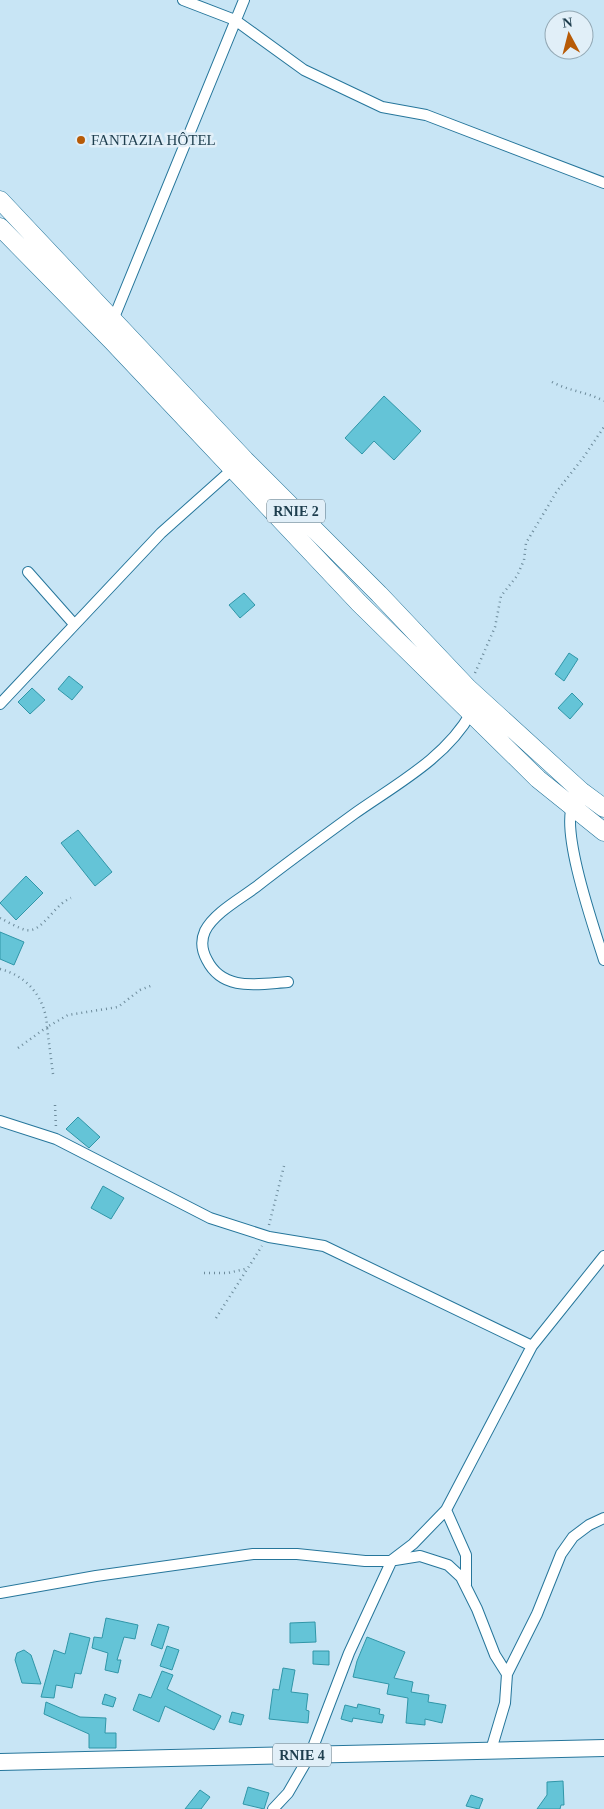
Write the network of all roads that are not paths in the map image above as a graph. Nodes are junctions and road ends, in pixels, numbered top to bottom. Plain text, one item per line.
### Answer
1 (183, 0) edge
2 (244, 0) edge
3 (235, 20) junction
4 (604, 184) edge
5 (0, 200) edge
6 (0, 228) edge
7 (34, 237) junction
8 (21, 251) junction
9 (113, 320) junction
10 (238, 465) junction
11 (28, 572) dead end
12 (74, 624) junction
13 (0, 704) edge
14 (471, 713) junction
15 (581, 791) junction
16 (572, 806) junction
17 (604, 808) edge
18 (604, 832) edge
19 (604, 960) edge
20 (288, 982) dead end
21 (0, 1121) edge
22 (604, 1256) edge
23 (532, 1346) junction
24 (446, 1510) junction
25 (604, 1518) edge
26 (392, 1560) junction
27 (466, 1586) junction
28 (0, 1593) edge
29 (507, 1674) junction
30 (604, 1748) edge
31 (491, 1750) junction
32 (310, 1755) junction
33 (0, 1762) edge
34 (272, 1809) edge

1 - 3 street
2 - 3 street
3 - 4 street
3 - 9 street
5 - 7 highway, RNIE 2
6 - 8 highway, RNIE 2
7 - 8 highway
7 - 9 highway, RNIE 2
8 - 10 highway, RNIE 2
9 - 10 highway, RNIE 2
10 - 12 street
10 - 14 highway, RNIE 2
10 - 15 highway, RNIE 2
11 - 12 street
12 - 13 street
14 - 16 highway, RNIE 2
14 - 20 street
15 - 16 street
15 - 17 highway, RNIE 2
16 - 18 highway, RNIE 2
16 - 19 street
21 - 23 street
22 - 23 street
23 - 24 street
24 - 26 street
24 - 27 street
25 - 29 street
26 - 27 street
26 - 28 street
26 - 32 street
27 - 29 street
29 - 31 street
30 - 31 main road, RNIE 4
31 - 32 main road, RNIE 4
32 - 33 main road, RNIE 4
32 - 34 street

